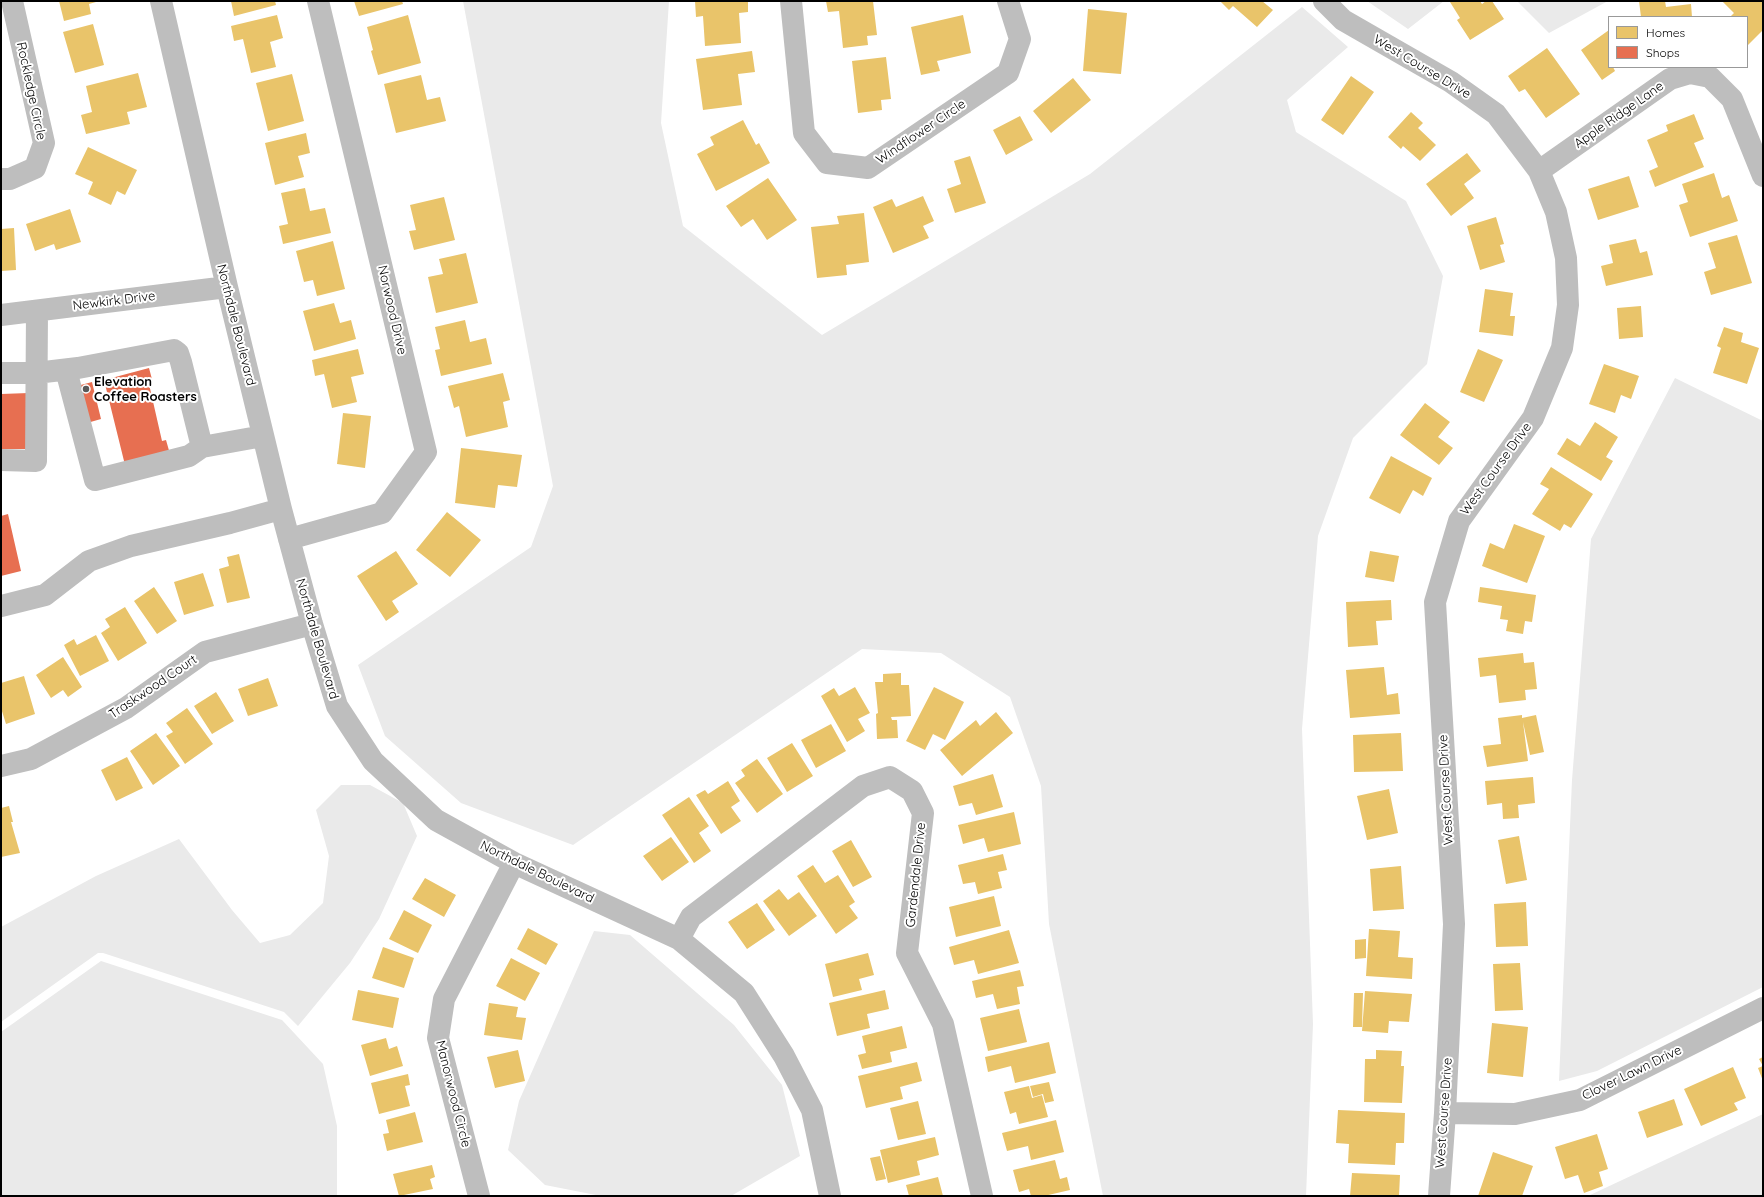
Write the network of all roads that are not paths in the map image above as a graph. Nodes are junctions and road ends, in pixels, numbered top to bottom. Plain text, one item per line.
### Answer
1 (12, 1) edge
2 (161, 1) edge
3 (318, 1) edge
4 (791, 1) edge
5 (1008, 1) edge
6 (1324, 1) edge
7 (1538, 171) junction
8 (1763, 176) edge
9 (1, 179) edge
10 (227, 287) junction
11 (37, 311) junction
12 (1, 315) edge
13 (66, 370) junction
14 (36, 372) junction
15 (1, 373) edge
16 (263, 436) junction
17 (202, 448) junction
18 (1, 460) edge
19 (281, 509) junction
20 (288, 539) junction
21 (1, 606) edge
22 (312, 624) junction
23 (1, 766) edge
24 (514, 863) junction
25 (679, 939) junction
26 (1763, 1008) edge
27 (1445, 1113) junction
28 (479, 1196) edge
29 (830, 1196) edge
30 (982, 1196) edge
31 (1439, 1196) edge

1 - 9 street, Rockledge Circle
2 - 10 street, Northdale Boulevard
3 - 20 street, Norwood Drive
4 - 5 street, Windflower Circle
6 - 7 street, West Course Drive
7 - 8 street, Apple Ridge Lane
7 - 27 street, West Course Drive
10 - 11 street, Newkirk Drive
10 - 16 street, Northdale Boulevard
11 - 12 street, Newkirk Drive
11 - 14 street
13 - 14 street
13 - 17 street
13 - 17 street
14 - 15 street
14 - 18 street
16 - 17 street
16 - 19 street, Northdale Boulevard
19 - 20 street, Northdale Boulevard
19 - 21 street
20 - 22 street, Northdale Boulevard
22 - 23 street, Traskwood Court
22 - 24 street, Northdale Boulevard
24 - 25 street, Northdale Boulevard
24 - 28 street, Manorwood Circle
25 - 29 street, Northdale Boulevard
25 - 30 street, Gardendale Drive
26 - 27 street, Clover Lawn Drive
27 - 31 street, West Course Drive

